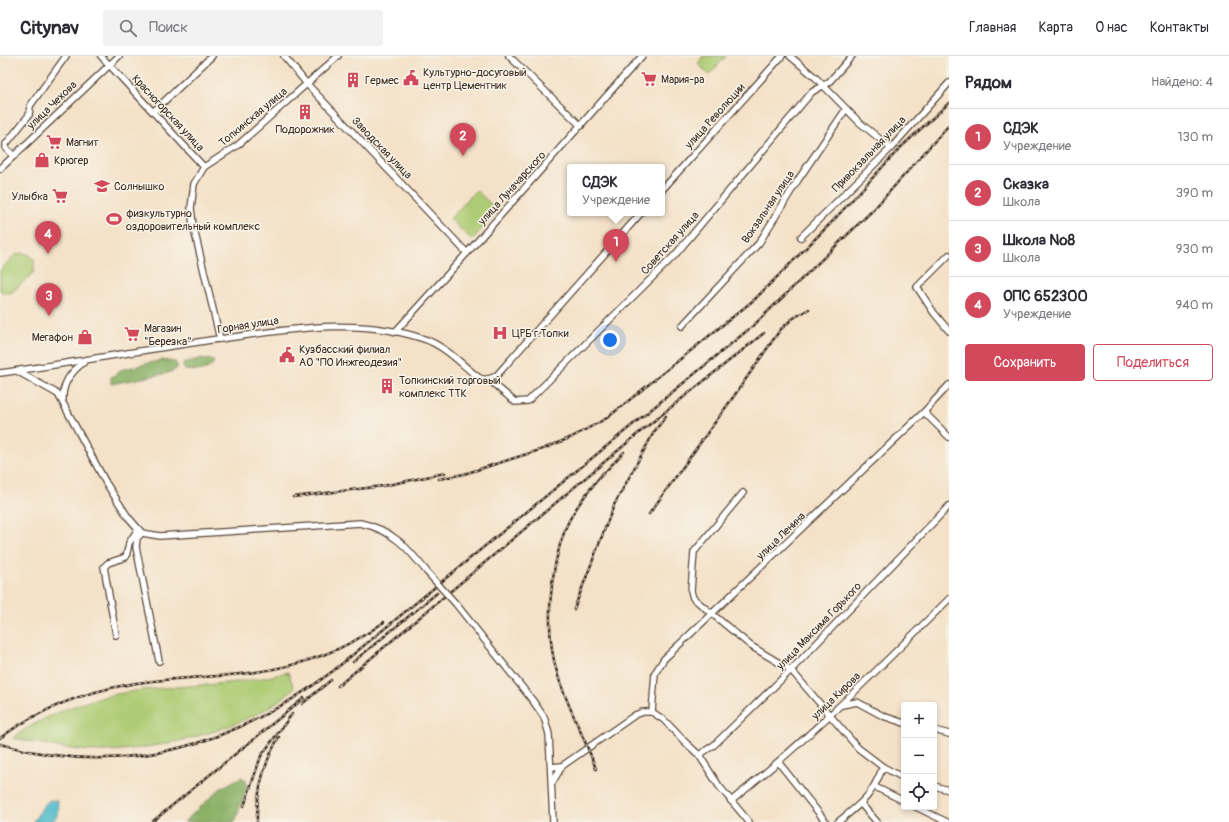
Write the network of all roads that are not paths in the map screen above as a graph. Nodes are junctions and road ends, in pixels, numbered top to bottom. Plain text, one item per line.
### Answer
1 (66, 56) edge
2 (101, 56) edge
3 (119, 56) edge
4 (212, 56) edge
5 (284, 56) edge
6 (338, 56) edge
7 (509, 56) edge
8 (642, 56) edge
9 (782, 56) edge
10 (790, 56) edge
11 (852, 56) edge
12 (109, 64) junction
13 (949, 83) edge
14 (307, 84) junction
15 (823, 85) junction
16 (846, 109) junction
17 (153, 112) junction
18 (581, 126) junction
19 (891, 148) junction
20 (14, 156) junction
21 (204, 166) junction
22 (0, 169) edge
23 (665, 187) edge
24 (638, 216) edge
25 (801, 237) dead end
26 (467, 253) junction
27 (949, 255) edge
28 (682, 326) dead end
29 (949, 331) edge
30 (395, 332) junction
31 (220, 339) junction
32 (86, 360) junction
33 (17, 371) junction
34 (0, 373) edge
35 (488, 379) junction
36 (949, 386) edge
37 (63, 400) junction
38 (924, 412) junction
39 (949, 437) edge
40 (743, 493) dead end
41 (949, 506) edge
42 (140, 531) junction
43 (949, 599) edge
44 (712, 615) junction
45 (116, 636) dead end
46 (159, 661) dead end
47 (790, 670) junction
48 (842, 705) junction
49 (652, 712) junction
50 (830, 716) junction
51 (901, 722) edge
52 (937, 731) edge
53 (949, 734) edge
54 (700, 755) junction
55 (779, 763) junction
56 (562, 766) junction
57 (551, 767) junction
58 (883, 767) junction
59 (901, 776) edge
60 (552, 786) junction
61 (875, 787) junction
62 (937, 787) edge
63 (949, 790) edge
64 (901, 800) edge
65 (732, 801) junction
66 (861, 804) junction
67 (922, 810) edge
68 (553, 822) edge
69 (750, 822) edge
70 (826, 822) edge
71 (838, 822) edge
72 (877, 822) edge
73 (947, 822) edge

1 - 20 street
2 - 12 street, Красногорская улица
3 - 12 street, улица Чехова
4 - 17 street
5 - 14 street, Заводская улица
6 - 14 street, Топкинская улица
7 - 18 street
8 - 18 street, улица Луначарского
9 - 23 street, улица Революции
10 - 15 street
11 - 15 street, Советская улица
12 - 17 street, Красногорская улица
12 - 20 street, улица Чехова
13 - 19 street, Привокзальная улица
14 - 21 street, Топкинская улица
14 - 26 street, Заводская улица
15 - 16 street
15 - 35 street, Советская улица
16 - 19 street
16 - 28 street, Вокзальная улица
17 - 21 street, Красногорская улица
18 - 26 street, улица Луначарского
19 - 25 street, Привокзальная улица
20 - 22 street, улица Чехова
21 - 31 street, Топкинская улица
24 - 35 street
26 - 30 street, улица Луначарского
27 - 29 street
30 - 31 street, Горная улица
30 - 35 street, Горная улица
31 - 32 street, Горная улица
32 - 33 street, Горная улица
32 - 37 street
33 - 34 street, Горная улица
33 - 37 street
36 - 38 street, улица Ленина
37 - 42 street
38 - 39 street
38 - 44 street, улица Ленина
40 - 44 street
41 - 47 street, улица Максима Горького
42 - 45 street
42 - 46 street
42 - 57 street, bridge
43 - 48 street, улица Кирова
44 - 47 street
44 - 49 street, улица Ленина
47 - 50 street
47 - 54 street, улица Максима Горького
48 - 50 street, улица Кирова
48 - 51 street
49 - 54 street
49 - 56 street
50 - 55 street, улица Кирова
50 - 58 street
52 - 53 street
54 - 65 street
55 - 65 street, улица Кирова
55 - 70 street
56 - 57 street
56 - 60 street
57 - 60 street
58 - 59 street
58 - 61 street
60 - 68 street
61 - 64 street
61 - 66 street
62 - 63 street
65 - 69 street
66 - 71 street
66 - 72 street
67 - 73 street

